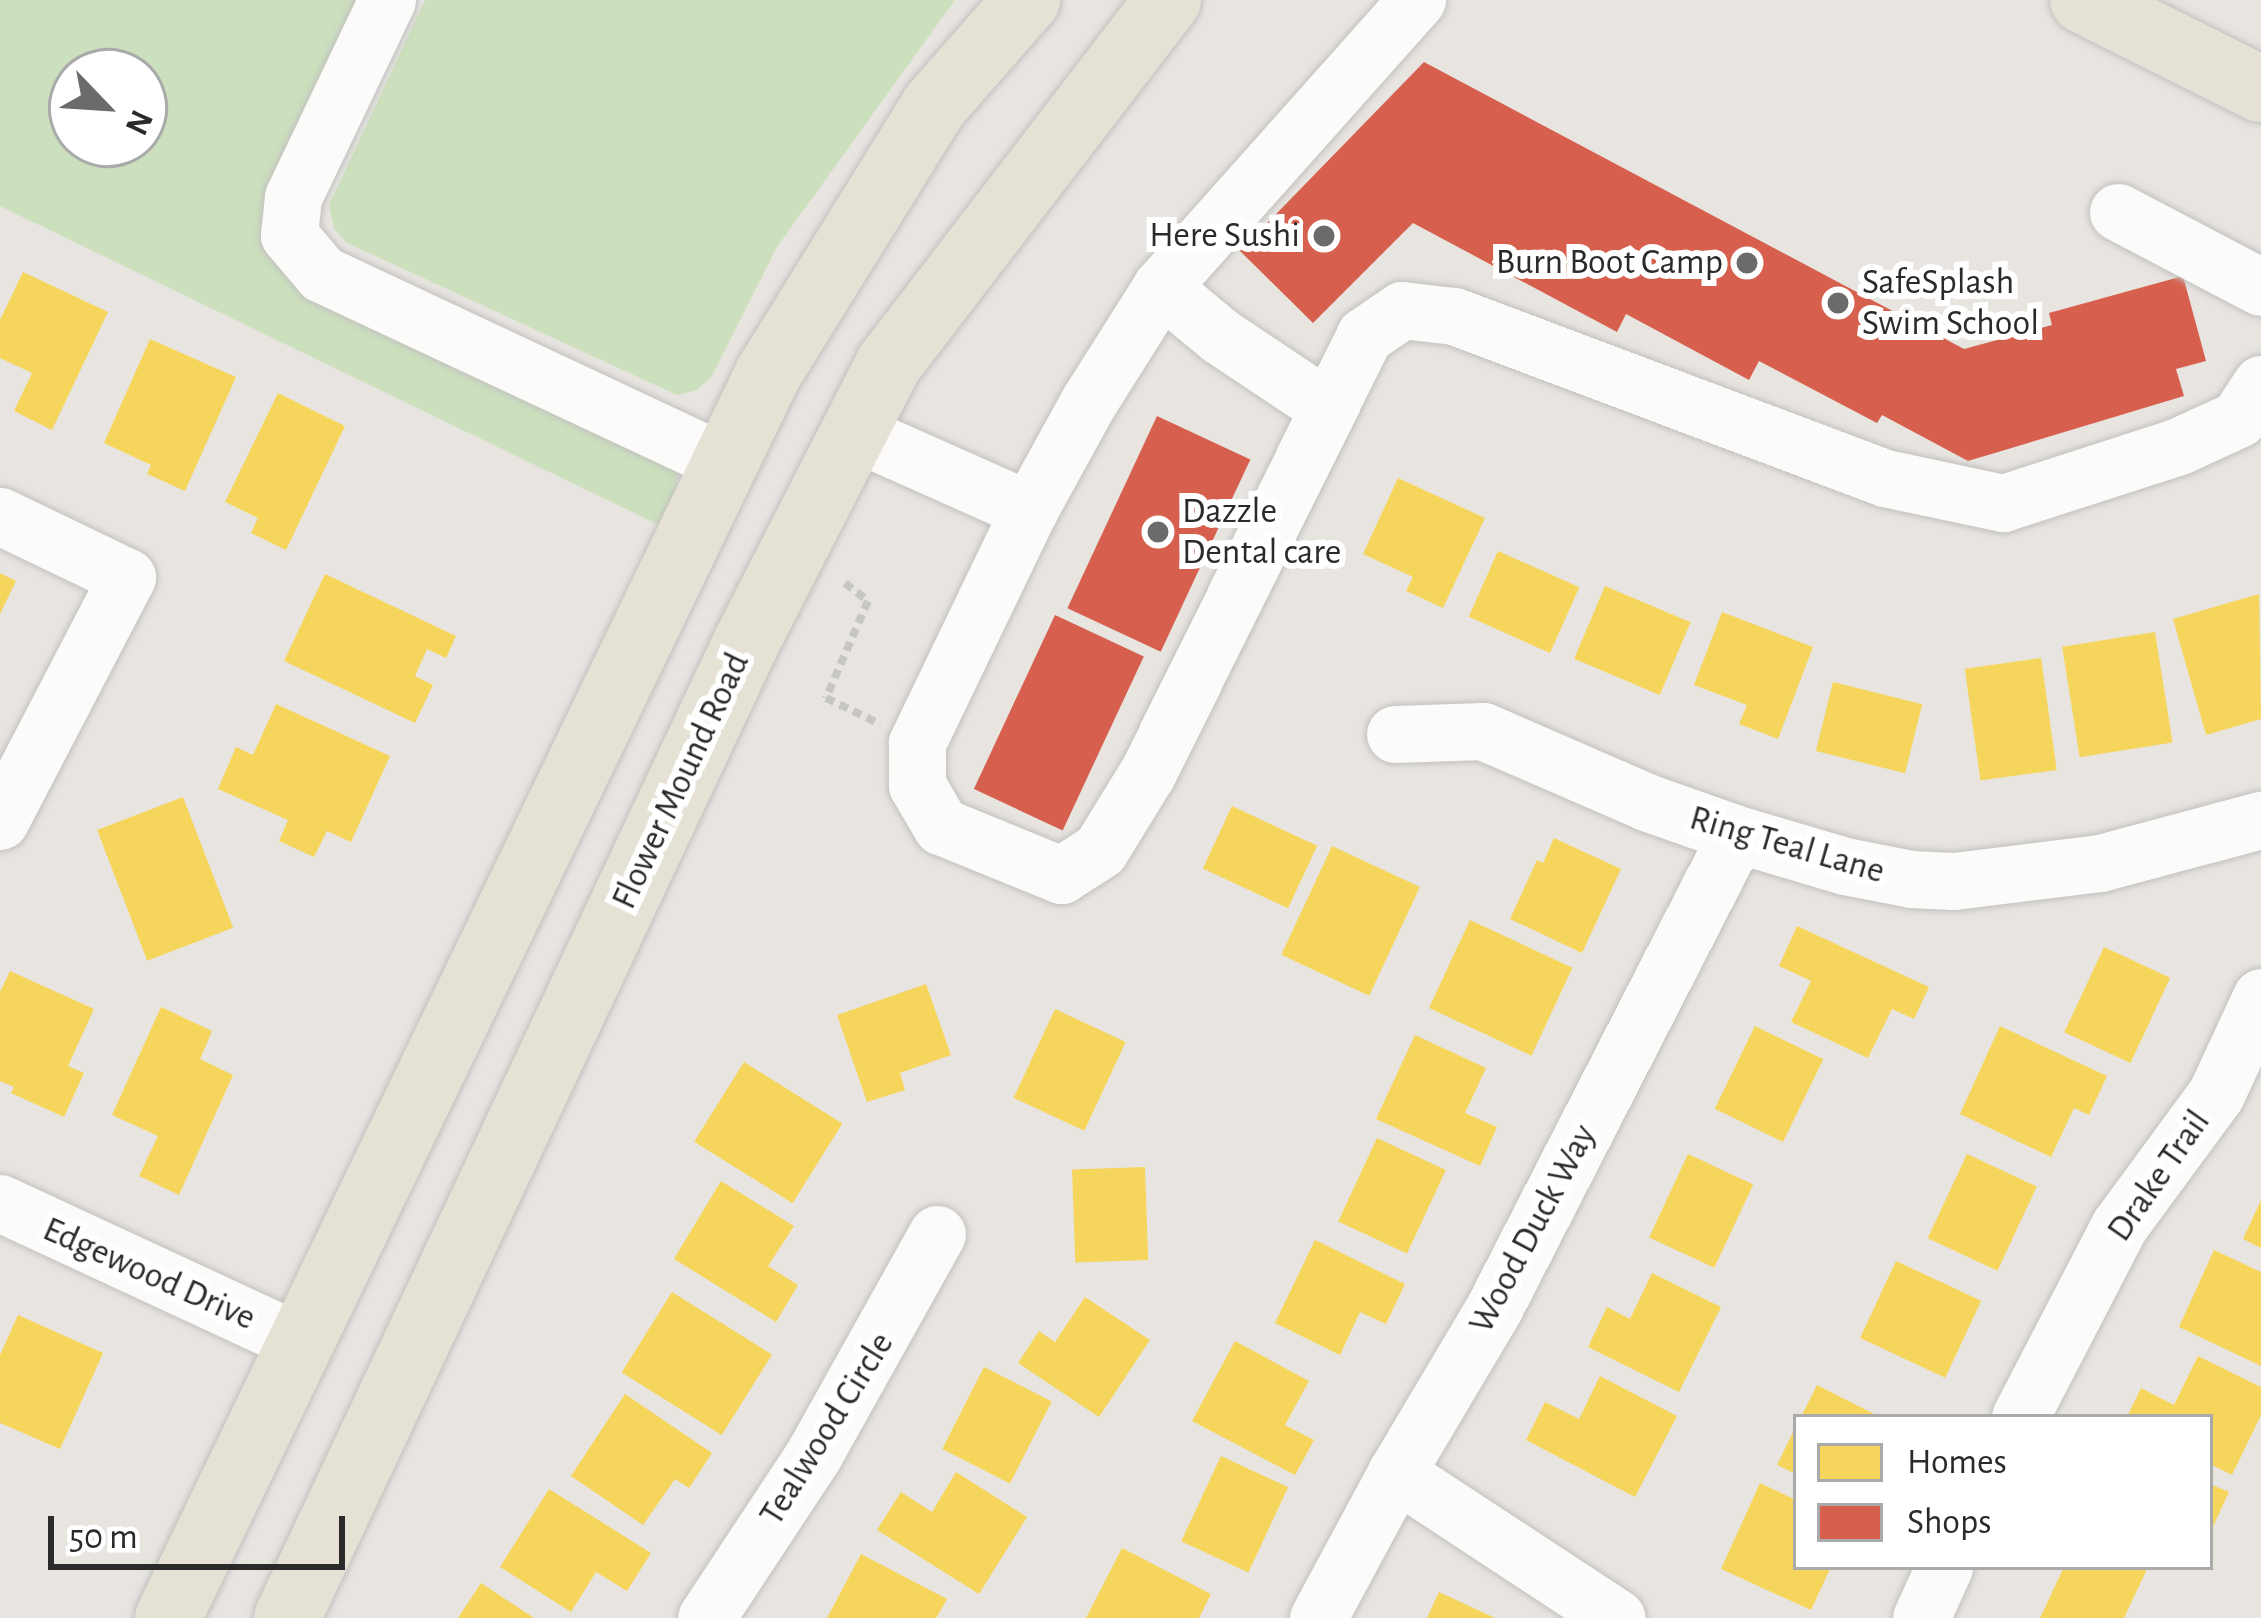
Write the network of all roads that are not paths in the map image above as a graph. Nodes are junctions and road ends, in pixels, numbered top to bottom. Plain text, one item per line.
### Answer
1 (387, 0) edge
2 (1027, 0) edge
3 (1168, 0) edge
4 (1417, 0) edge
5 (2083, 0) edge
6 (2261, 89) edge
7 (2118, 212) dead end
8 (2261, 286) edge
9 (1161, 287) junction
10 (2261, 384) edge
11 (1328, 408) junction
12 (854, 432) junction
13 (723, 462) junction
14 (1029, 510) junction
15 (0, 516) edge
16 (747, 641) junction
17 (1395, 734) dead end
18 (2261, 820) edge
19 (0, 821) edge
20 (1736, 834) junction
21 (2261, 997) edge
22 (0, 1203) edge
23 (937, 1234) dead end
24 (299, 1342) junction
25 (2022, 1414) edge
26 (1396, 1473) junction
27 (1943, 1570) edge
28 (168, 1618) edge
29 (286, 1618) edge
30 (706, 1618) edge
31 (1318, 1618) edge
32 (1617, 1618) edge
33 (1921, 1618) edge

1 - 13 street
2 - 13 main road
3 - 12 main road, Flower Mound Road
4 - 9 street
5 - 6 main road
7 - 8 street
9 - 11 street
9 - 14 street
10 - 11 street
11 - 14 street
12 - 14 street
12 - 16 main road, Flower Mound Road
13 - 16 main road
13 - 24 main road
15 - 19 street
16 - 29 main road, Flower Mound Road
17 - 20 street, Ring Teal Lane
18 - 20 street, Ring Teal Lane
20 - 26 street, Wood Duck Way
21 - 25 street, Drake Trail
22 - 24 street, Edgewood Drive
23 - 30 street, Tealwood Circle
24 - 28 main road
26 - 31 street, Wood Duck Way
26 - 32 street
27 - 33 street

